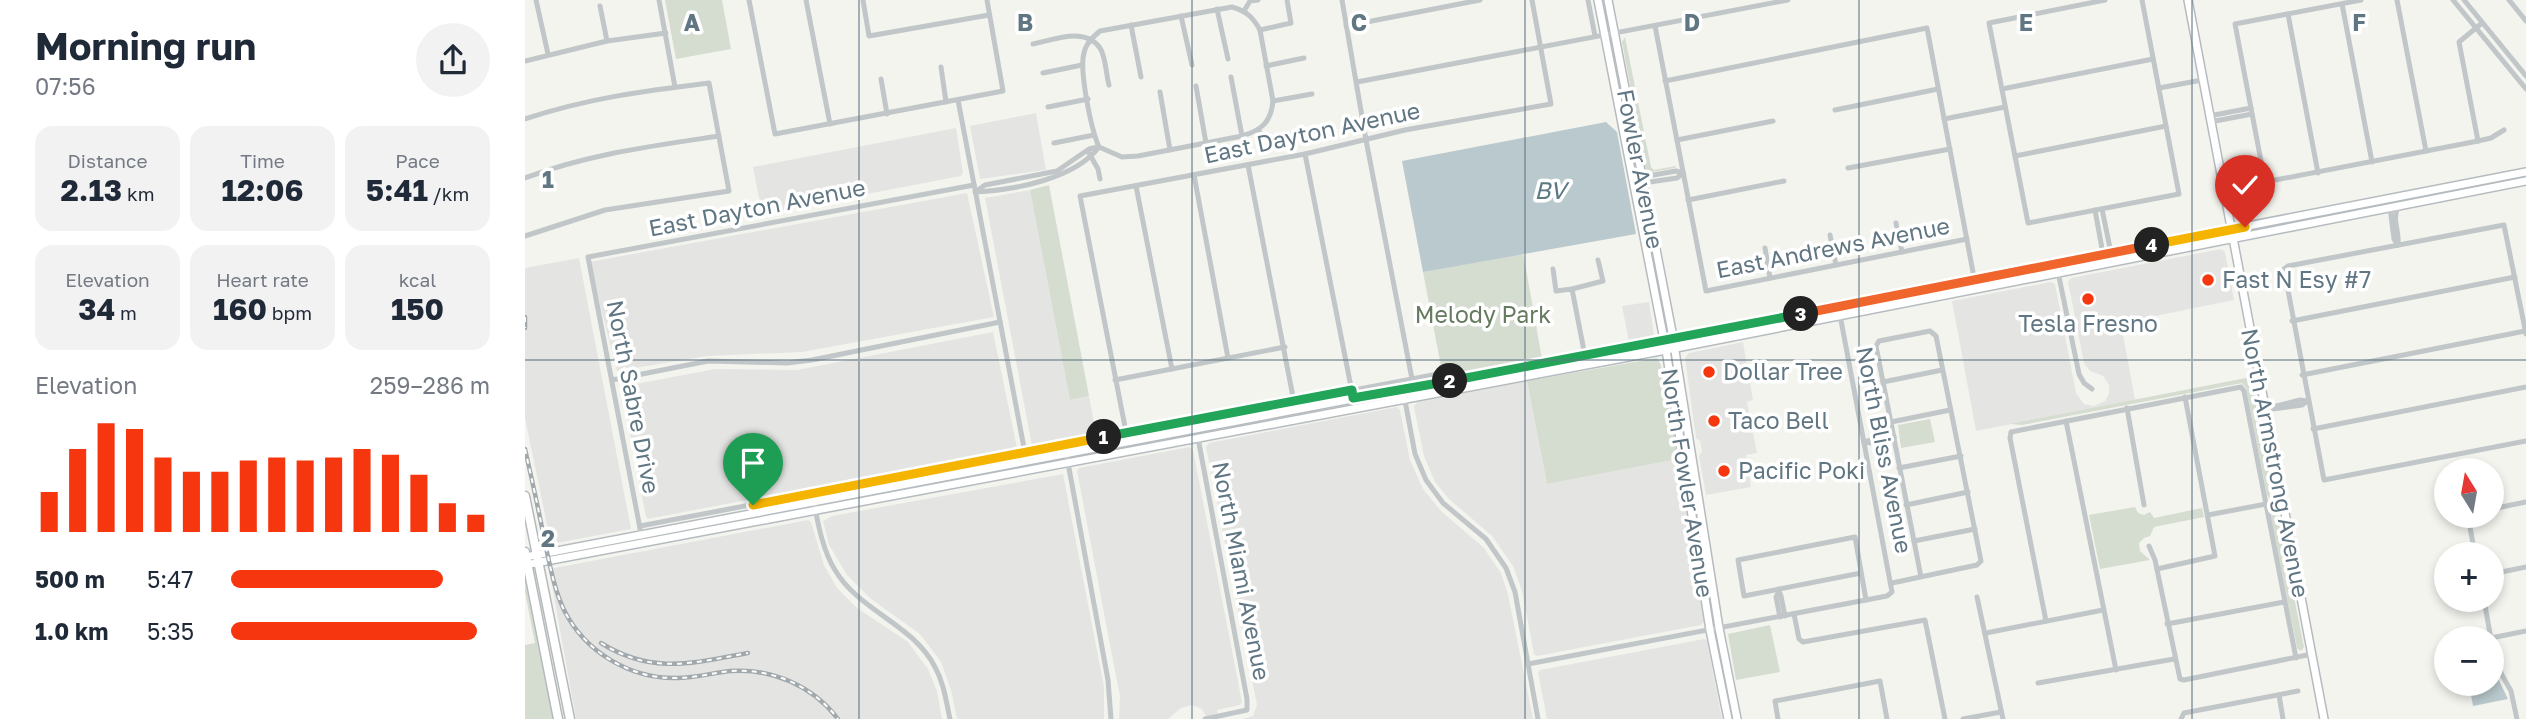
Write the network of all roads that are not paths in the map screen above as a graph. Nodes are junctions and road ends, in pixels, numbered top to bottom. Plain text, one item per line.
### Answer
1 (536, 0) edge
2 (659, 0) edge
3 (749, 0) edge
4 (806, 0) edge
5 (863, 0) edge
6 (986, 0) edge
7 (1258, 0) edge
8 (1287, 0) edge
9 (1342, 0) edge
10 (1480, 0) edge
11 (1532, 0) edge
12 (1588, 0) edge
13 (1598, 0) edge
14 (1608, 0) edge
15 (1788, 0) edge
16 (2105, 0) edge
17 (2142, 0) edge
18 (2187, 0) edge
19 (2361, 0) edge
20 (2397, 0) edge
21 (2453, 0) edge
22 (2464, 0) edge
23 (2509, 0) edge
24 (2342, 4) junction
25 (600, 6) dead end
26 (1217, 9) junction
27 (1244, 10) junction
28 (2288, 14) junction
29 (989, 15) junction
30 (1181, 16) junction
31 (2526, 21) edge
32 (2482, 23) junction
33 (1131, 25) junction
34 (1346, 26) junction
35 (1655, 26) junction
36 (2476, 28) junction
37 (1260, 30) junction
38 (666, 33) junction
39 (1614, 33) junction
40 (1604, 35) junction
41 (1595, 36) junction
42 (1090, 40) junction
43 (607, 41) junction
44 (1033, 44) dead end
45 (1541, 48) junction
46 (548, 54) junction
47 (1304, 58) dead end
48 (1228, 59) dead end
49 (2153, 59) junction
50 (525, 61) edge
51 (1082, 65) junction
52 (1192, 65) dead end
53 (1266, 66) junction
54 (941, 67) dead end
55 (1043, 73) dead end
56 (2526, 76) edge
57 (1141, 77) dead end
58 (1231, 77) dead end
59 (881, 79) dead end
60 (2202, 80) junction
61 (1665, 81) junction
62 (1357, 82) junction
63 (1109, 85) dead end
64 (1196, 86) dead end
65 (675, 87) junction
66 (2525, 87) edge
67 (2159, 88) junction
68 (1938, 89) junction
69 (2002, 89) junction
70 (1160, 92) dead end
71 (1312, 94) dead end
72 (1088, 99) junction
73 (958, 100) junction
74 (1273, 101) junction
75 (946, 102) junction
76 (1048, 107) dead end
77 (2005, 107) junction
78 (1835, 110) dead end
79 (2251, 111) junction
80 (887, 114) junction
81 (525, 119) edge
82 (1944, 119) junction
83 (2210, 119) junction
84 (1773, 121) dead end
85 (830, 124) junction
86 (2166, 126) junction
87 (1324, 128) dead end
88 (2504, 130) dead end
89 (1258, 131) junction
90 (1094, 135) junction
91 (719, 136) junction
92 (1242, 136) junction
93 (1625, 136) junction
94 (1366, 140) junction
95 (1677, 140) junction
96 (2478, 141) junction
97 (1053, 143) dead end
98 (1206, 143) junction
99 (1098, 147) junction
100 (1261, 148) dead end
101 (1950, 149) junction
102 (1170, 150) junction
103 (2426, 151) junction
104 (1089, 153) junction
105 (1305, 154) junction
106 (2015, 156) junction
107 (2372, 162) junction
108 (1248, 164) junction
109 (1848, 168) dead end
110 (2526, 172) edge
111 (1683, 173) junction
112 (2318, 173) junction
113 (1194, 175) junction
114 (525, 178) edge
115 (1100, 179) dead end
116 (1643, 180) junction
117 (1784, 181) dead end
118 (2526, 181) edge
119 (1136, 186) junction
120 (2448, 187) junction
121 (974, 188) junction
122 (1688, 200) junction
123 (2400, 206) junction
124 (2390, 208) junction
125 (2098, 209) junction
126 (1896, 223) dead end
127 (2231, 229) junction
128 (1830, 235) dead end
129 (525, 236) edge
130 (1967, 239) junction
131 (2233, 239) junction
132 (2398, 245) junction
133 (1765, 248) dead end
134 (1902, 252) junction
135 (2107, 254) junction
136 (588, 257) joint
137 (1598, 260) dead end
138 (1836, 265) junction
139 (1553, 269) dead end
140 (2059, 272) junction
141 (2515, 277) junction
142 (1770, 278) junction
143 (1975, 279) junction
144 (1976, 288) junction
145 (1572, 289) junction
146 (1902, 294) junction
147 (1836, 307) junction
148 (1840, 315) junction
149 (2292, 321) junction
150 (1000, 322) junction
151 (1771, 328) junction
152 (2526, 333) edge
153 (1673, 338) junction
154 (1664, 340) junction
155 (1285, 347) junction
156 (1670, 349) junction
157 (1585, 356) junction
158 (1228, 358) junction
159 (1535, 365) junction
160 (1172, 369) junction
161 (1942, 370) junction
162 (1438, 374) dead end
163 (2302, 375) junction
164 (1412, 379) junction
165 (612, 380) junction
166 (1115, 380) junction
167 (1883, 382) junction
168 (1475, 386) junction
169 (2526, 387) edge
170 (2092, 389) dead end
171 (1352, 394) junction
172 (1404, 394) junction
173 (2185, 397) junction
174 (2307, 401) junction
175 (1294, 402) junction
176 (1355, 408) junction
177 (2127, 408) junction
178 (1950, 410) junction
179 (2266, 410) junction
180 (2066, 421) junction
181 (1891, 422) junction
182 (2313, 429) junction
183 (1126, 433) junction
184 (1894, 437) junction
185 (1198, 438) junction
186 (2526, 441) edge
187 (1128, 442) junction
188 (1864, 442) junction
189 (1065, 445) junction
190 (1025, 453) junction
191 (1961, 456) junction
192 (1068, 458) junction
193 (1899, 468) junction
194 (1688, 486) junction
195 (1968, 492) junction
196 (525, 496) edge
197 (2282, 501) junction
198 (814, 502) junction
199 (2526, 502) edge
200 (2266, 504) junction
201 (1906, 505) junction
202 (2144, 506) dead end
203 (2504, 507) edge
204 (816, 512) junction
205 (2208, 515) junction
206 (1975, 529) junction
207 (641, 530) junction
208 (1914, 541) junction
209 (643, 544) junction
210 (2149, 546) dead end
211 (1707, 553) junction
212 (526, 559) edge
213 (538, 559) junction
214 (2526, 567) edge
215 (2157, 569) junction
216 (2504, 572) edge
217 (1861, 573) junction
218 (1921, 577) junction
219 (1892, 583) junction
220 (1778, 591) junction
221 (1977, 597) dead end
222 (1867, 600) junction
223 (2284, 602) junction
224 (2103, 610) junction
225 (1794, 614) junction
226 (1782, 616) junction
227 (2046, 621) junction
228 (2167, 624) junction
229 (1715, 629) junction
230 (2526, 631) edge
231 (1986, 633) junction
232 (2504, 636) edge
233 (2312, 654) junction
234 (2295, 658) junction
235 (2174, 659) junction
236 (1528, 664) junction
237 (2116, 670) junction
238 (2504, 678) edge
239 (2038, 683) dead end
240 (2298, 691) dead end
241 (2279, 695) junction
242 (2001, 712) junction
243 (558, 719) edge
244 (570, 719) edge
245 (950, 719) edge
246 (1111, 719) edge
247 (1205, 719) edge
248 (1538, 719) edge
249 (1728, 719) edge
250 (1737, 719) edge
251 (1778, 719) edge
252 (1887, 719) edge
253 (1945, 719) edge
254 (1963, 719) edge
255 (2003, 719) edge
256 (2182, 719) edge
257 (2283, 719) edge
258 (2324, 719) edge
259 (2517, 719) edge

1 - 46 street
2 - 38 street
3 - 85 street
4 - 85 street
5 - 29 street
6 - 29 street
7 - 27 street
8 - 37 street
9 - 34 street
10 - 34 street
11 - 45 street
12 - 41 street
13 - 40 main road, North Fowler Avenue
14 - 39 main road, Fowler Avenue
15 - 35 street
16 - 69 street
17 - 49 street
18 - 60 main road, North Armstrong Avenue
19 - 24 street
20 - 103 street
21 - 36 street
22 - 32 street
23 - 31 street
24 - 28 street
24 - 107 street
25 - 43 street
26 - 27 street
26 - 30 street
26 - 48 street
27 - 37 street
28 - 79 street
28 - 112 street
29 - 73 street
30 - 33 street
30 - 52 street
32 - 36 street
32 - 56 street
33 - 42 street
33 - 57 street
34 - 62 street
35 - 39 street
35 - 61 street
36 - 66 street
36 - 96 street
37 - 53 street
38 - 43 street
38 - 65 street
39 - 40 street
39 - 116 main road, Fowler Avenue
40 - 41 street
40 - 93 main road, North Fowler Avenue
41 - 45 street
42 - 44 street
42 - 51 street
42 - 63 street
43 - 46 street
45 - 62 street
45 - 94 street, East Dayton Avenue
46 - 50 street
47 - 53 street
49 - 67 street
49 - 69 street
51 - 55 street
51 - 72 street
53 - 74 street
54 - 75 street
58 - 92 street
59 - 80 street
60 - 67 street
60 - 83 main road, North Armstrong Avenue
61 - 68 street
61 - 95 street
62 - 94 street
64 - 98 street
65 - 81 street
65 - 91 street
67 - 86 street
68 - 78 street
68 - 82 street
69 - 77 street
70 - 102 street
71 - 74 street
72 - 76 street
72 - 90 street
73 - 75 street
73 - 121 street
74 - 89 street
75 - 80 street
77 - 82 street
77 - 106 street
79 - 83 street
79 - 112 street
80 - 85 street
82 - 101 street
83 - 127 main road, North Armstrong Avenue
84 - 95 street
86 - 106 street
86 - 125 street
87 - 89 street
88 - 96 street
89 - 92 street
89 - 100 street
90 - 97 street
90 - 99 street
91 - 114 street
91 - 129 street
92 - 98 street
93 - 116 main road
93 - 154 main road, North Fowler Avenue
94 - 105 street, East Dayton Avenue
94 - 164 street
95 - 111 street
96 - 103 street
98 - 102 street
99 - 102 street
99 - 104 street, East Dayton Avenue
101 - 109 street
101 - 130 street
103 - 107 street
104 - 115 street
104 - 121 street, East Dayton Avenue
105 - 108 street, East Dayton Avenue
105 - 171 street
106 - 125 street
107 - 112 street
108 - 113 street, East Dayton Avenue
108 - 155 street
110 - 120 main road
111 - 116 street
111 - 122 street
113 - 119 street, East Dayton Avenue
113 - 158 street
116 - 153 main road, Fowler Avenue
117 - 122 street
118 - 123 main road
119 - 160 street
119 - 166 street, East Dayton Avenue
120 - 124 main road
120 - 127 main road
121 - 136 street, East Dayton Avenue
121 - 150 street
122 - 142 street, East Andrews Avenue
123 - 124 main road
123 - 132 street
124 - 131 main road
124 - 132 street
125 - 135 street
126 - 134 street
127 - 131 main road, North Armstrong Avenue
127 - 135 main road
128 - 138 street
130 - 134 street, East Andrews Avenue
130 - 143 street
131 - 140 main road
131 - 179 main road, North Armstrong Avenue
132 - 141 street
132 - 149 street
133 - 142 street
134 - 138 street, East Andrews Avenue
135 - 143 main road
136 - 165 street, North Sabre Drive
137 - 145 street
138 - 142 street, East Andrews Avenue
139 - 145 street
140 - 144 main road
140 - 170 street
141 - 149 street
141 - 152 street
143 - 144 street
143 - 146 main road
144 - 148 main road
145 - 157 street
146 - 147 main road
146 - 148 main road
147 - 151 main road
147 - 153 main road
148 - 151 main road
148 - 188 street, North Bliss Avenue
149 - 163 street
150 - 165 street
150 - 190 street
151 - 156 main road
152 - 163 street
153 - 154 main road
153 - 156 main road, North Fowler Avenue
154 - 156 main road, North Fowler Avenue
154 - 157 main road
155 - 158 street
155 - 175 street
156 - 168 main road
156 - 194 main road, North Fowler Avenue
156 - 211 main road, North Fowler Avenue
157 - 159 main road
158 - 160 street
159 - 168 main road
159 - 172 main road
160 - 166 street
161 - 167 street
161 - 167 street
161 - 178 street
162 - 164 street
163 - 174 street
164 - 171 street
165 - 207 street, North Sabre Drive
166 - 183 street
167 - 181 street
168 - 172 main road
169 - 182 street
171 - 172 main road
171 - 175 street
171 - 176 street
171 - 187 main road
172 - 176 main road
172 - 236 street
173 - 177 street
173 - 200 street, North Armstrong Avenue
173 - 205 street
174 - 179 street
174 - 182 street
175 - 183 street
176 - 185 main road
177 - 180 street
177 - 202 street
178 - 181 street
178 - 191 street
179 - 197 main road, North Armstrong Avenue
180 - 224 street
180 - 227 street
181 - 184 street
182 - 186 street
183 - 187 street
183 - 189 street
184 - 188 street
184 - 193 street
185 - 192 main road
185 - 247 street, North Miami Avenue
187 - 192 main road
188 - 219 street, North Bliss Avenue
189 - 190 street
189 - 192 street
190 - 207 street
191 - 193 street
191 - 195 street
192 - 198 main road
192 - 204 main road
192 - 246 street
193 - 201 street
194 - 211 main road
194 - 229 main road, North Fowler Avenue
195 - 201 street
195 - 206 street
196 - 213 main road
197 - 200 street
197 - 233 main road, North Armstrong Avenue
198 - 204 street
198 - 207 main road
199 - 203 street
200 - 205 street
200 - 223 street, North Armstrong Avenue
201 - 208 street
204 - 209 main road
204 - 245 street
205 - 215 street
206 - 208 street
206 - 218 street
207 - 209 street, North Sabre Drive
207 - 213 main road
208 - 218 street
209 - 213 main road
210 - 215 street
211 - 229 main road, North Fowler Avenue
212 - 213 main road
212 - 243 main road
213 - 244 main road
214 - 216 street
215 - 228 street
217 - 220 street
217 - 220 street
217 - 222 street
218 - 219 street
219 - 222 street, North Bliss Avenue
220 - 226 street
221 - 231 street
222 - 225 street
223 - 228 street
223 - 234 street, North Armstrong Avenue
224 - 227 street
224 - 237 street
225 - 226 street
225 - 253 street
226 - 229 street
227 - 231 street
228 - 235 street
229 - 236 street
229 - 249 main road, North Fowler Avenue
229 - 250 main road, North Fowler Avenue
230 - 232 street
231 - 242 street
233 - 234 street
233 - 258 main road, North Armstrong Avenue
234 - 235 street
235 - 237 street
236 - 248 street
237 - 239 street
238 - 259 street
240 - 241 street
241 - 256 street
241 - 257 street
242 - 254 street
242 - 255 street
251 - 252 street

